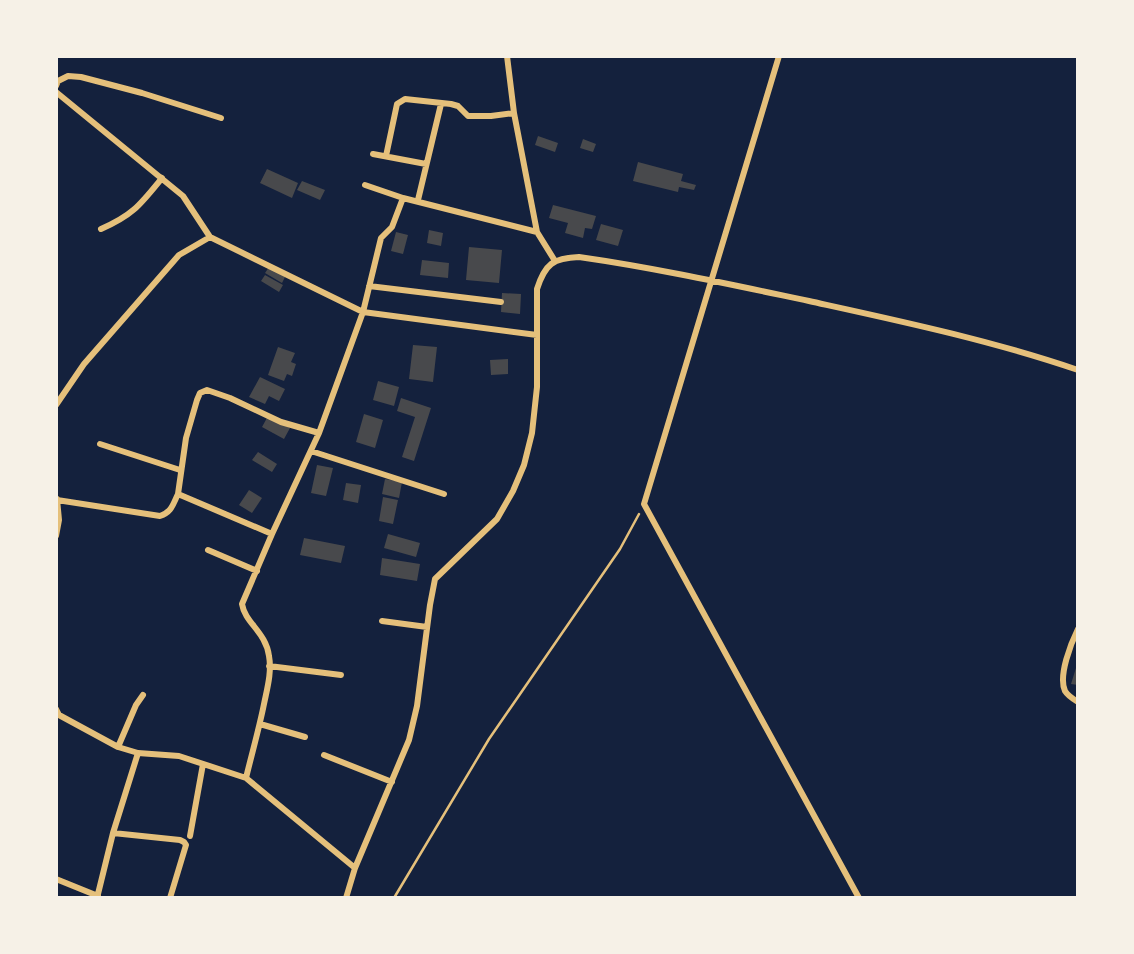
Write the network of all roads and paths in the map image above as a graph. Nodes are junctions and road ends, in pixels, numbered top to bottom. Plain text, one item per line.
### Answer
1 (507, 56) edge
2 (779, 56) edge
3 (56, 86) edge
4 (56, 92) edge
5 (441, 104) junction
6 (514, 113) junction
7 (221, 118) dead end
8 (373, 154) dead end
9 (386, 156) junction
10 (426, 164) junction
11 (162, 178) junction
12 (365, 185) dead end
13 (403, 198) junction
14 (418, 201) junction
15 (101, 229) dead end
16 (537, 232) junction
17 (210, 237) junction
18 (555, 261) junction
19 (711, 280) junction
20 (369, 286) junction
21 (500, 302) dead end
22 (363, 312) junction
23 (537, 335) junction
24 (1078, 370) edge
25 (56, 405) edge
26 (319, 433) junction
27 (100, 444) dead end
28 (311, 451) junction
29 (180, 470) junction
30 (178, 494) junction
31 (444, 494) dead end
32 (57, 499) edge
33 (645, 504) junction
34 (272, 534) junction
35 (56, 536) edge
36 (208, 550) dead end
37 (257, 571) junction
38 (382, 621) dead end
39 (427, 627) junction
40 (1078, 629) edge
41 (269, 666) junction
42 (341, 675) dead end
43 (143, 695) dead end
44 (1078, 702) edge
45 (57, 714) edge
46 (260, 724) junction
47 (304, 737) dead end
48 (118, 747) junction
49 (138, 753) junction
50 (324, 755) dead end
51 (203, 764) junction
52 (246, 778) junction
53 (392, 782) junction
54 (113, 833) junction
55 (190, 836) dead end
56 (355, 868) junction
57 (56, 879) edge
58 (97, 897) edge
59 (170, 898) edge
60 (346, 898) edge
61 (394, 898) edge
62 (859, 898) edge

1 - 6 street
2 - 19 street
3 - 7 street
4 - 11 street
5 - 6 street
5 - 9 street
5 - 10 street
6 - 16 street
8 - 9 street
9 - 10 street
10 - 14 street
11 - 15 street
11 - 17 street
12 - 13 street
13 - 14 street
13 - 20 street
14 - 16 street
16 - 18 street
17 - 22 street
17 - 25 street
18 - 19 street
18 - 23 street
19 - 24 street
19 - 33 street
20 - 21 street
20 - 22 street
22 - 23 street
22 - 26 street
23 - 39 street
26 - 28 street
26 - 29 street
27 - 29 street
28 - 31 street
28 - 34 street
29 - 30 street
30 - 32 street
30 - 34 street
32 - 35 street
33 - 61 path
33 - 62 street
34 - 37 street
36 - 37 street
37 - 41 street
38 - 39 street
39 - 53 street
40 - 44 street
41 - 42 street
41 - 46 street
43 - 48 street
45 - 48 street
46 - 47 street
46 - 52 street
48 - 49 street
49 - 51 street
49 - 54 street
50 - 53 street
51 - 52 street
51 - 55 street
52 - 56 street
53 - 56 street
54 - 58 street
54 - 59 street
56 - 60 street
57 - 58 street

